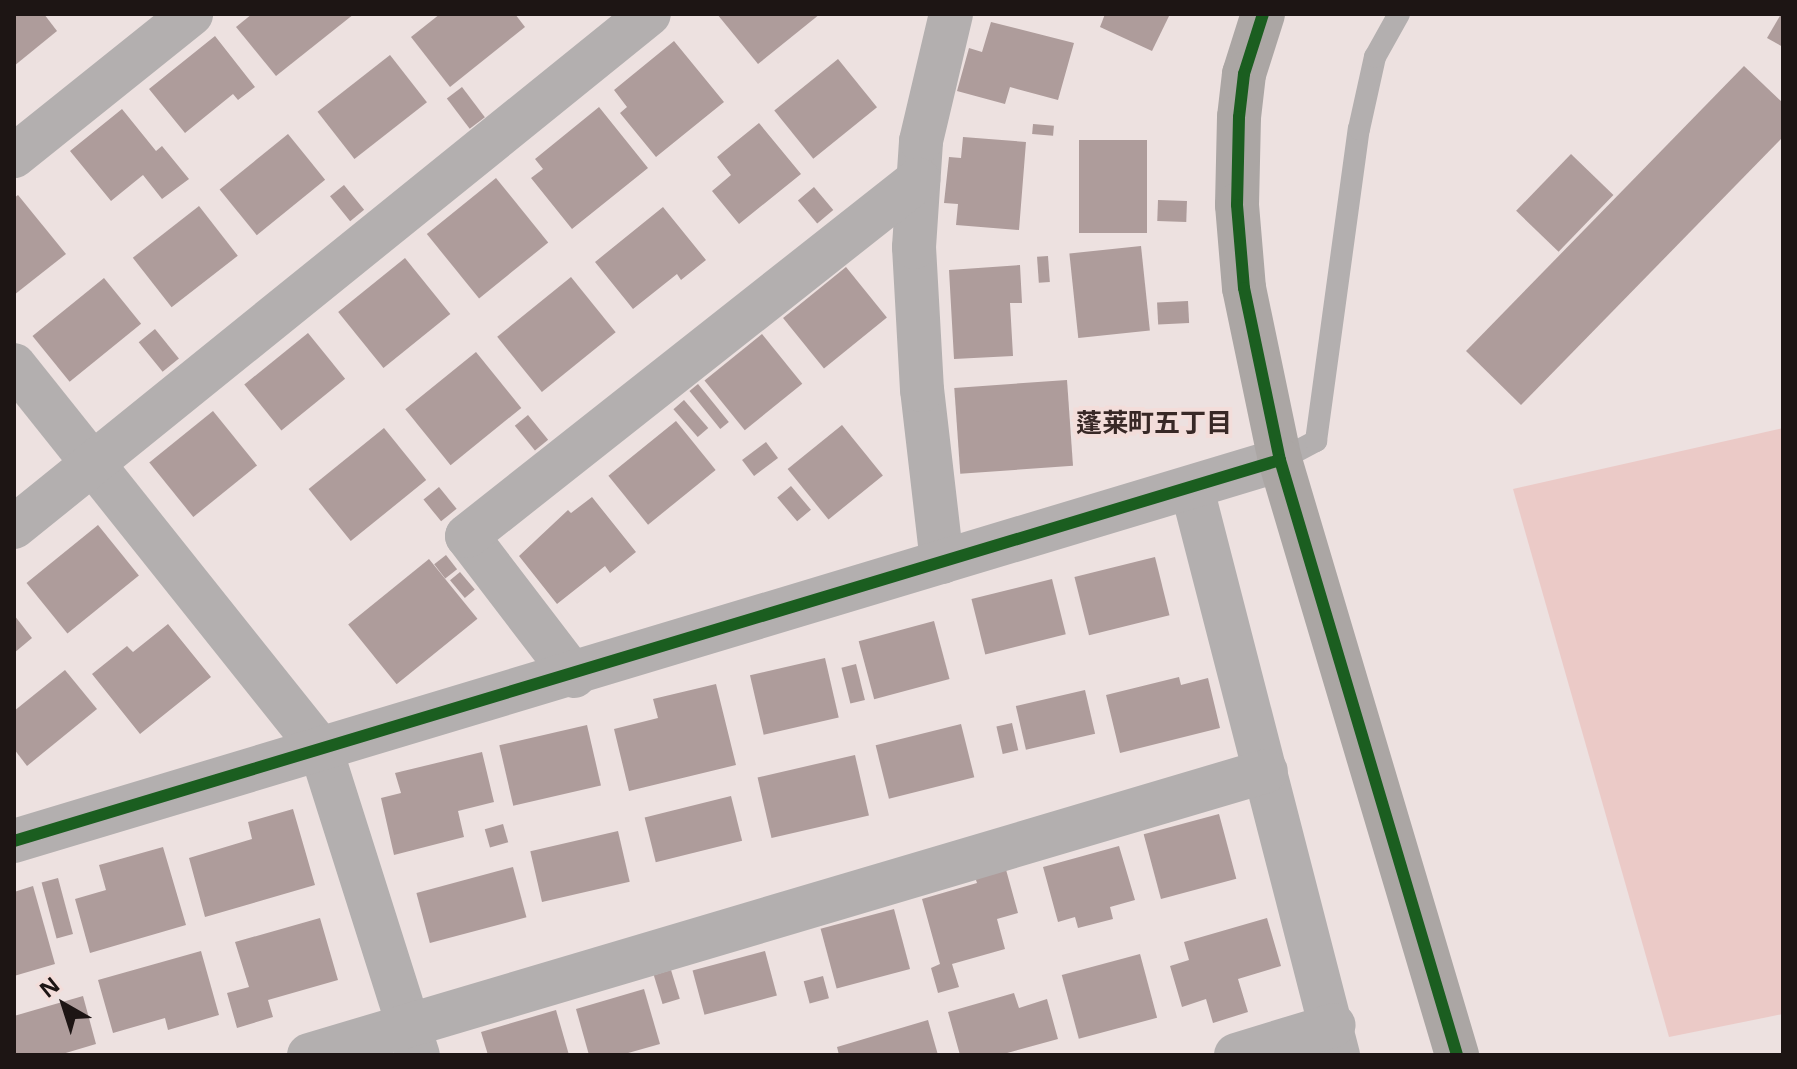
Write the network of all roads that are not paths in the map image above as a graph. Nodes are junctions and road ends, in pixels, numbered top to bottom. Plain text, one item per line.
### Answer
1 (191, 14) edge
2 (649, 14) edge
3 (951, 14) edge
4 (1263, 14) edge
5 (1399, 14) edge
6 (14, 156) edge
7 (918, 180) junction
8 (14, 365) edge
9 (1280, 460) junction
10 (94, 462) junction
11 (1192, 489) junction
12 (14, 527) edge
13 (942, 562) junction
14 (574, 676) junction
15 (321, 750) junction
16 (1266, 771) junction
17 (14, 841) edge
18 (414, 1040) edge
19 (1336, 1040) edge
20 (309, 1055) edge
21 (1236, 1055) edge
22 (1457, 1055) edge

1 - 6 street
2 - 10 street
3 - 7 street
4 - 9 street
5 - 9 lane
7 - 13 street
7 - 14 street
8 - 10 street
9 - 11 street
9 - 22 street
10 - 12 street
10 - 15 street
11 - 13 street
11 - 16 street
13 - 14 street
14 - 15 street
15 - 17 street
15 - 18 street
16 - 18 street
16 - 19 street
18 - 20 street
19 - 21 street

